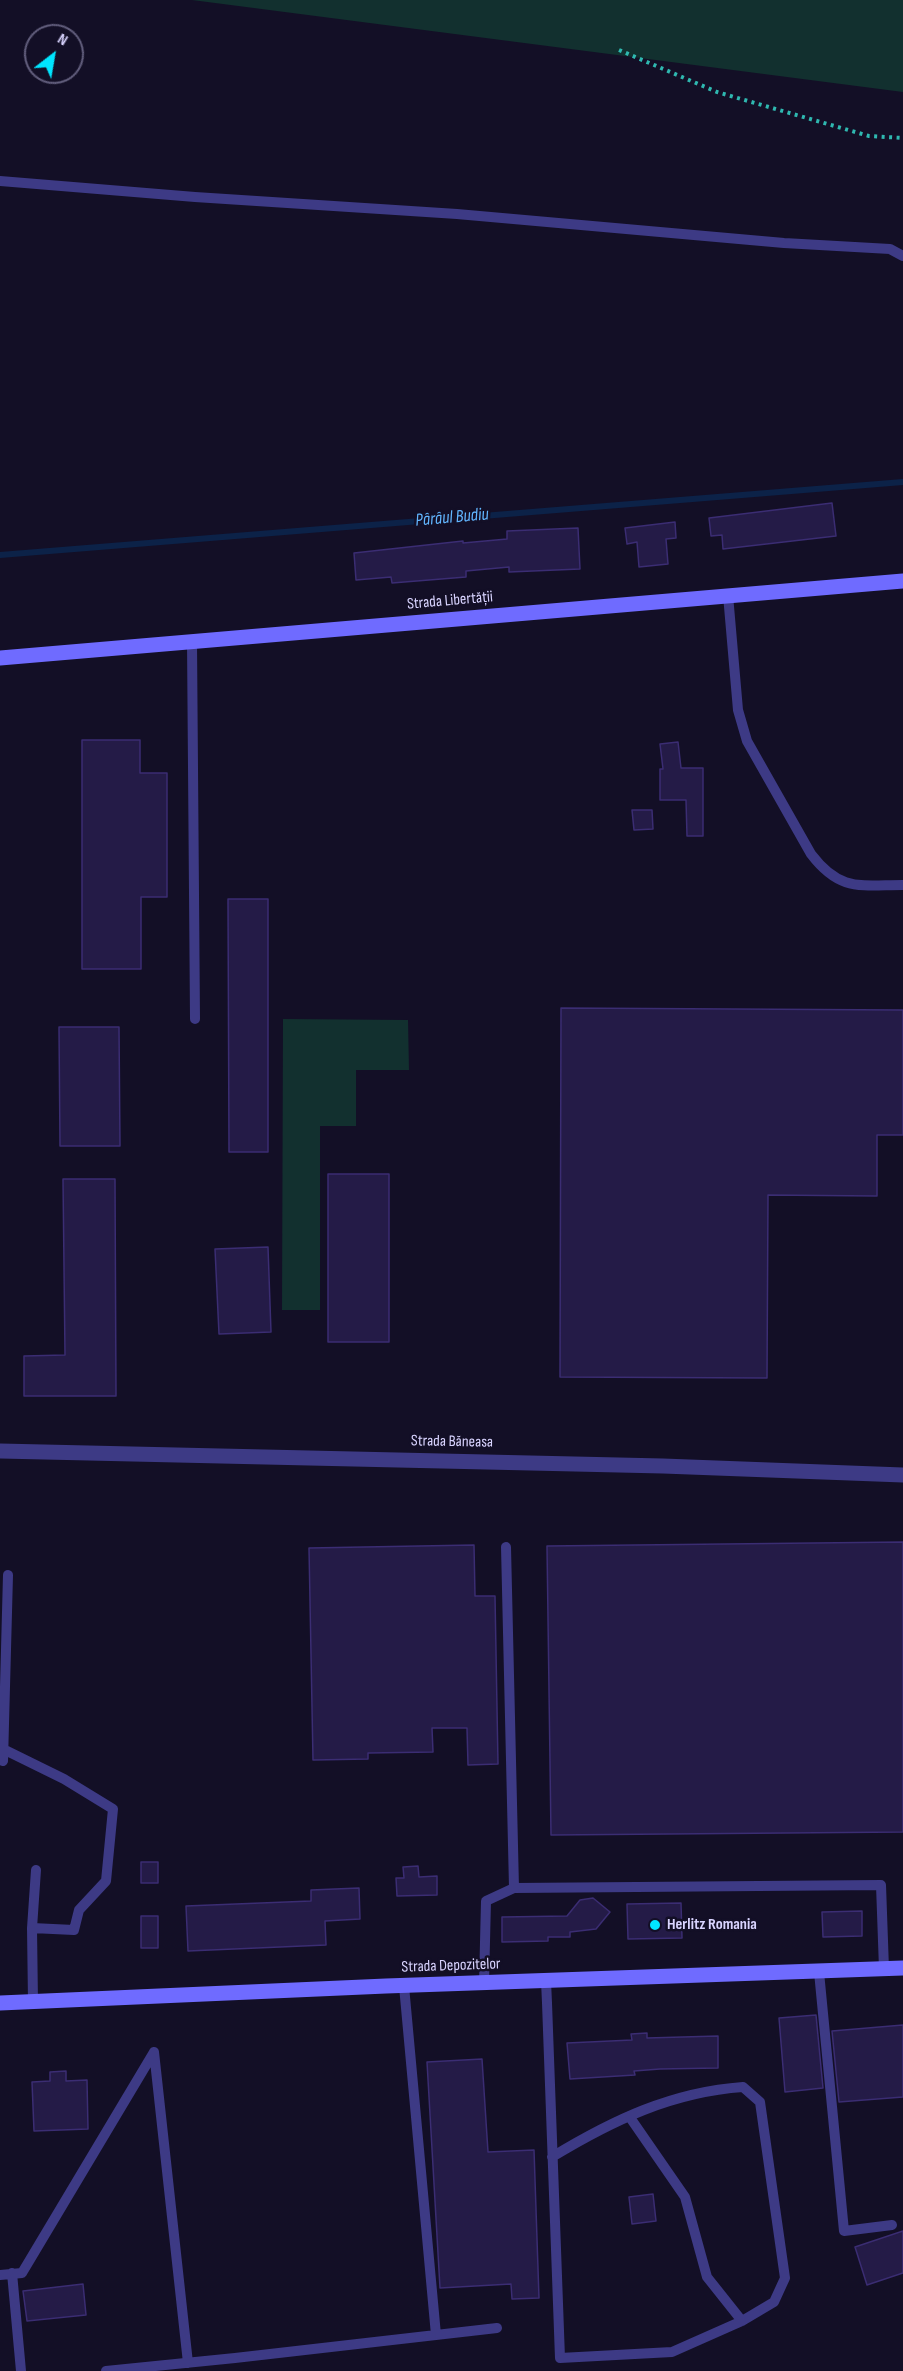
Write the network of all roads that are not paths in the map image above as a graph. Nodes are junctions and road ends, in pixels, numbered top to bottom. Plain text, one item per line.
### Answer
1 (0, 180) edge
2 (903, 256) edge
3 (903, 581) edge
4 (728, 595) junction
5 (192, 642) junction
6 (0, 658) edge
7 (903, 885) edge
8 (195, 1019) dead end
9 (0, 1451) edge
10 (903, 1475) edge
11 (506, 1547) dead end
12 (8, 1575) dead end
13 (3, 1749) junction
14 (0, 1760) edge
15 (36, 1870) dead end
16 (514, 1888) junction
17 (32, 1928) junction
18 (903, 1968) edge
19 (884, 1969) junction
20 (819, 1972) junction
21 (546, 1981) junction
22 (484, 1983) junction
23 (404, 1986) junction
24 (33, 2002) junction
25 (0, 2003) edge
26 (629, 2116) junction
27 (552, 2157) junction
28 (892, 2225) dead end
29 (12, 2274) junction
30 (0, 2275) edge
31 (742, 2321) junction
32 (497, 2328) dead end
33 (436, 2335) junction
34 (188, 2363) junction
35 (21, 2371) edge
36 (106, 2371) edge

1 - 2 lane
3 - 4 street, Strada Libertății
4 - 5 street, Strada Libertății
4 - 7 lane
5 - 6 street, Strada Libertății
5 - 8 lane
9 - 10 street, Strada Băneasa
11 - 16 lane
12 - 13 lane
13 - 14 lane
13 - 17 lane
15 - 17 lane
16 - 19 lane
16 - 22 lane
17 - 24 lane
18 - 19 street, Strada Depozitelor
19 - 20 street, Strada Depozitelor
20 - 21 street, Strada Depozitelor
20 - 28 lane
21 - 22 street, Strada Depozitelor
21 - 27 lane
22 - 23 street, Strada Depozitelor
23 - 24 street, Strada Depozitelor
23 - 33 lane
24 - 25 street, Strada Depozitelor
26 - 27 lane
26 - 31 lane
26 - 31 lane
27 - 31 lane
29 - 30 lane
29 - 34 lane
29 - 35 lane
32 - 33 lane
33 - 34 lane
34 - 36 lane

